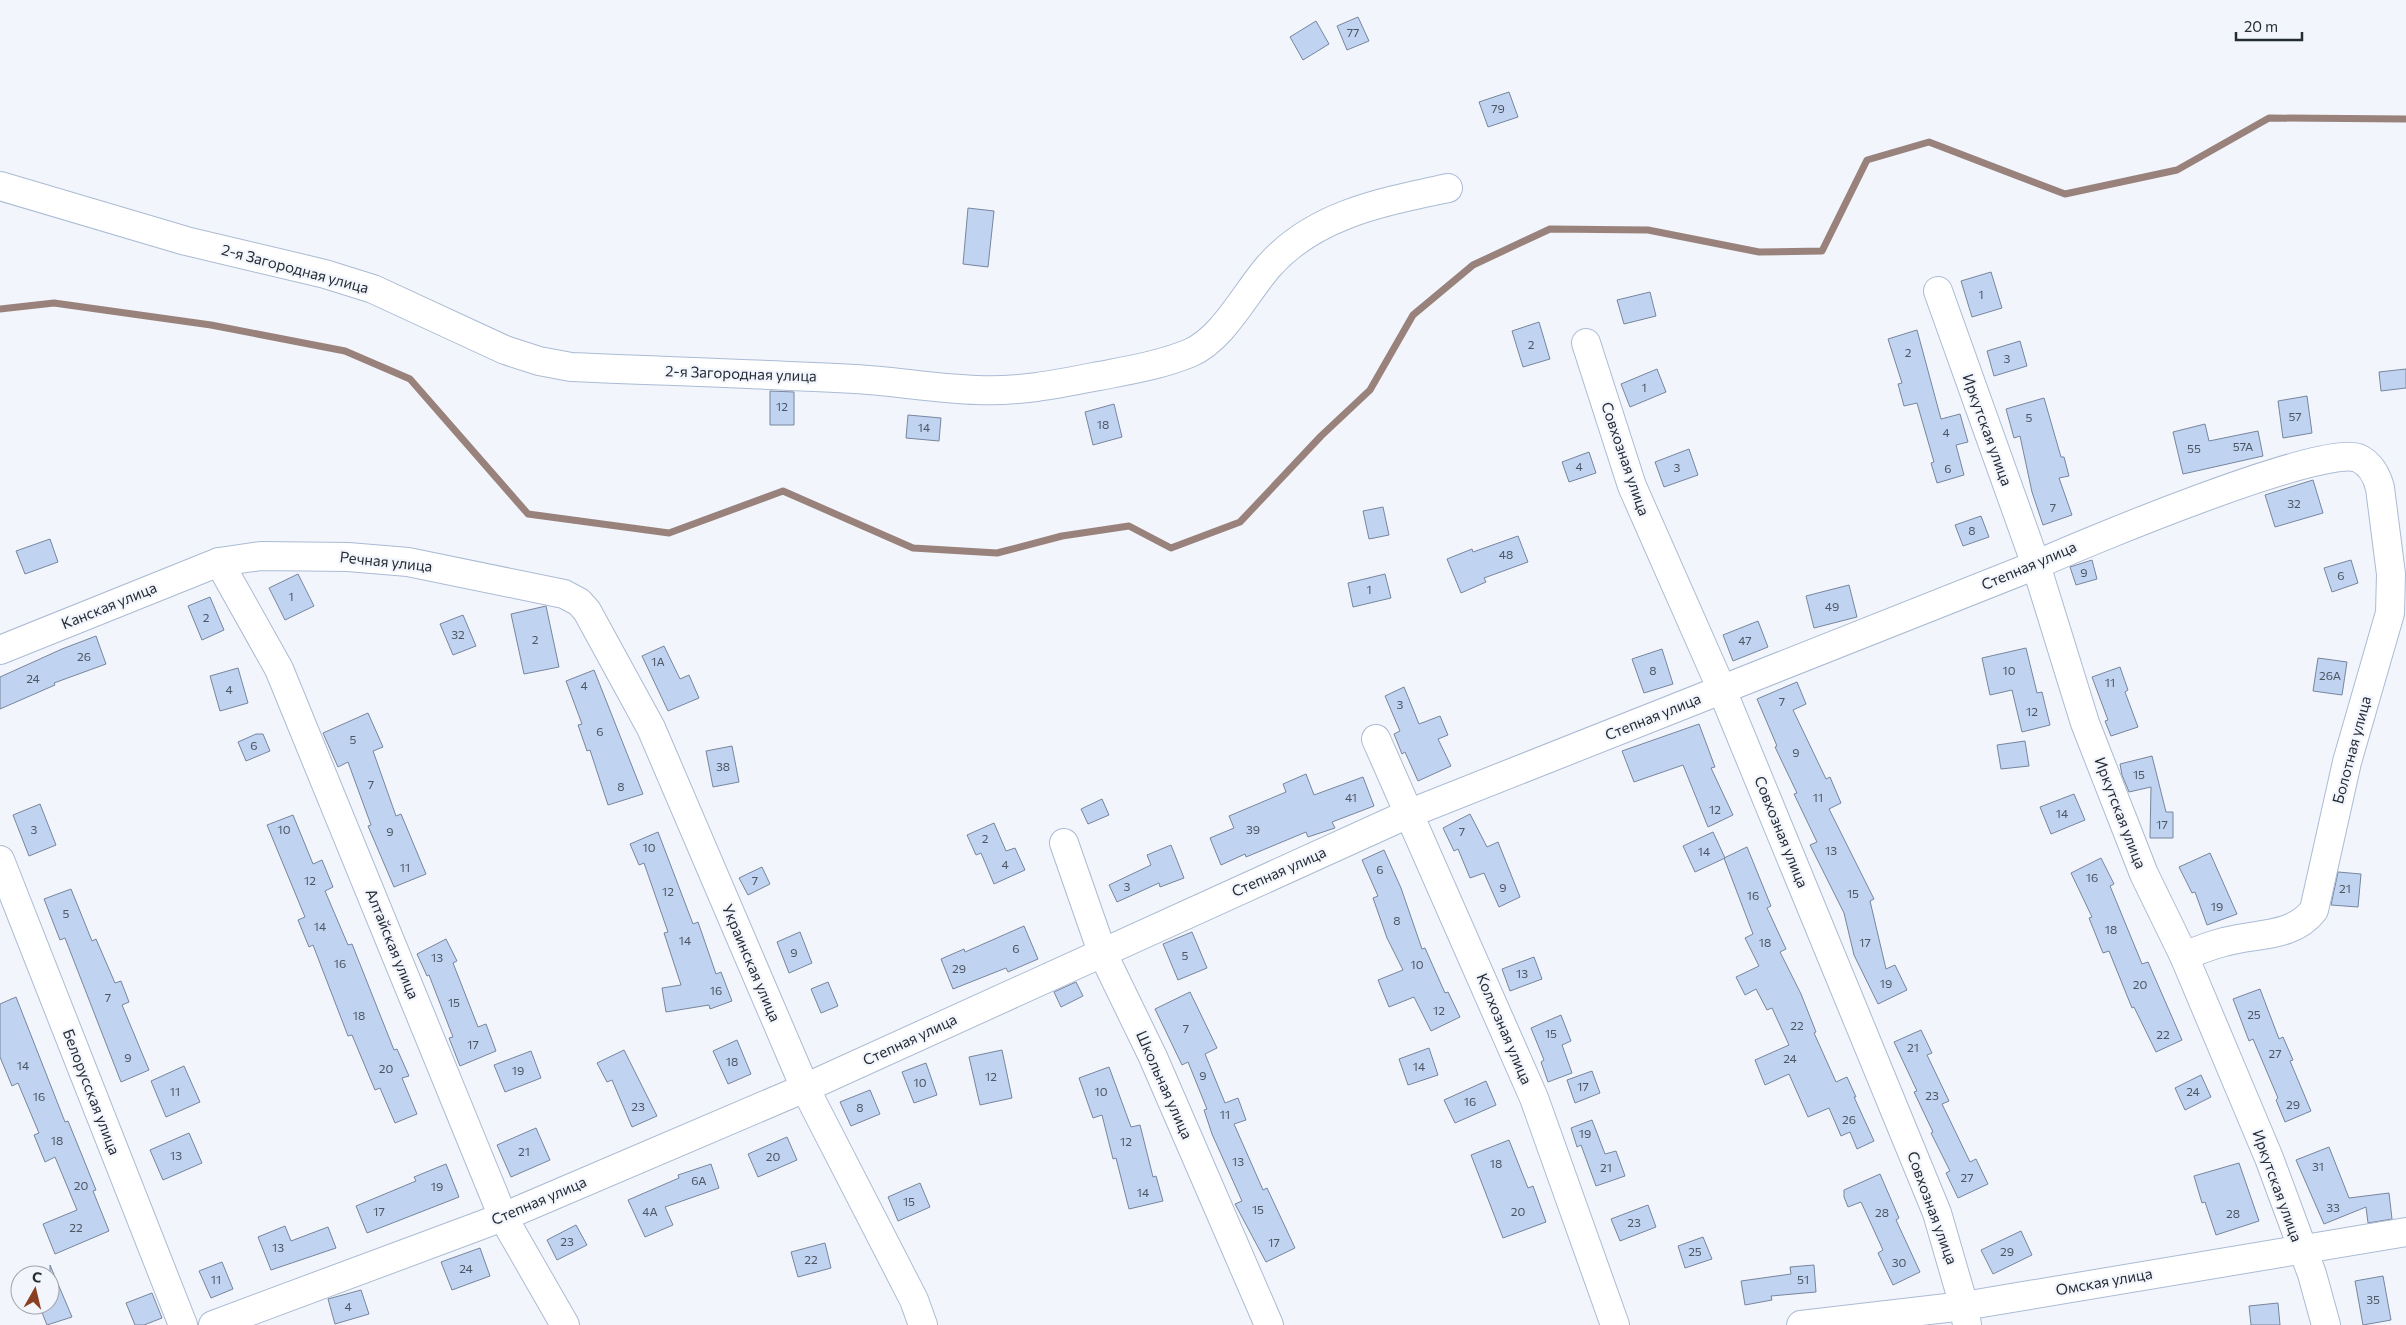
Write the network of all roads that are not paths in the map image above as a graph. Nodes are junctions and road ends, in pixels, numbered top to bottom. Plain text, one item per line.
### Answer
1 (0, 186) edge
2 (1448, 188) dead end
3 (1938, 291) dead end
4 (1586, 343) dead end
5 (2358, 458) joint
6 (219, 562) junction
7 (2036, 564) junction
8 (579, 602) joint
9 (2395, 638) edge
10 (0, 650) edge
11 (1722, 690) junction
12 (1376, 739) dead end
13 (1408, 814) junction
14 (1064, 843) dead end
15 (0, 860) edge
16 (1102, 952) junction
17 (2184, 956) junction
18 (805, 1088) junction
19 (503, 1216) junction
20 (2406, 1232) edge
21 (2301, 1249) junction
22 (1966, 1315) edge
23 (183, 1325) edge
24 (213, 1325) edge
25 (565, 1325) edge
26 (923, 1325) edge
27 (1269, 1325) edge
28 (1615, 1325) edge
29 (1801, 1325) edge
30 (2326, 1325) edge

1 - 2 street, 2-я Загородная улица
3 - 7 street, Иркутская улица
4 - 11 street, Совхозная улица
5 - 7 street, Степная улица
5 - 9 street, Болотная улица
6 - 8 street, Речная улица
6 - 10 street, Канская улица
6 - 19 street, Алтайская улица
7 - 11 street, Степная улица
7 - 17 street, Иркутская улица
8 - 18 street, Украинская улица
9 - 17 street, Болотная улица
11 - 13 street, Степная улица
11 - 22 street, Совхозная улица
12 - 13 street, Колхозная улица
13 - 16 street, Степная улица
13 - 28 street, Колхозная улица
14 - 16 street, Школьная улица
15 - 23 street, Белорусская улица
16 - 18 street, Степная улица
16 - 27 street, Школьная улица
17 - 21 street, Иркутская улица
18 - 19 street, Степная улица
18 - 26 street, Украинская улица
19 - 24 street, Степная улица
19 - 25 street, Алтайская улица
20 - 21 street, Омская улица
21 - 22 street, Омская улица
21 - 30 street, Иркутская улица
22 - 29 street, Омская улица

